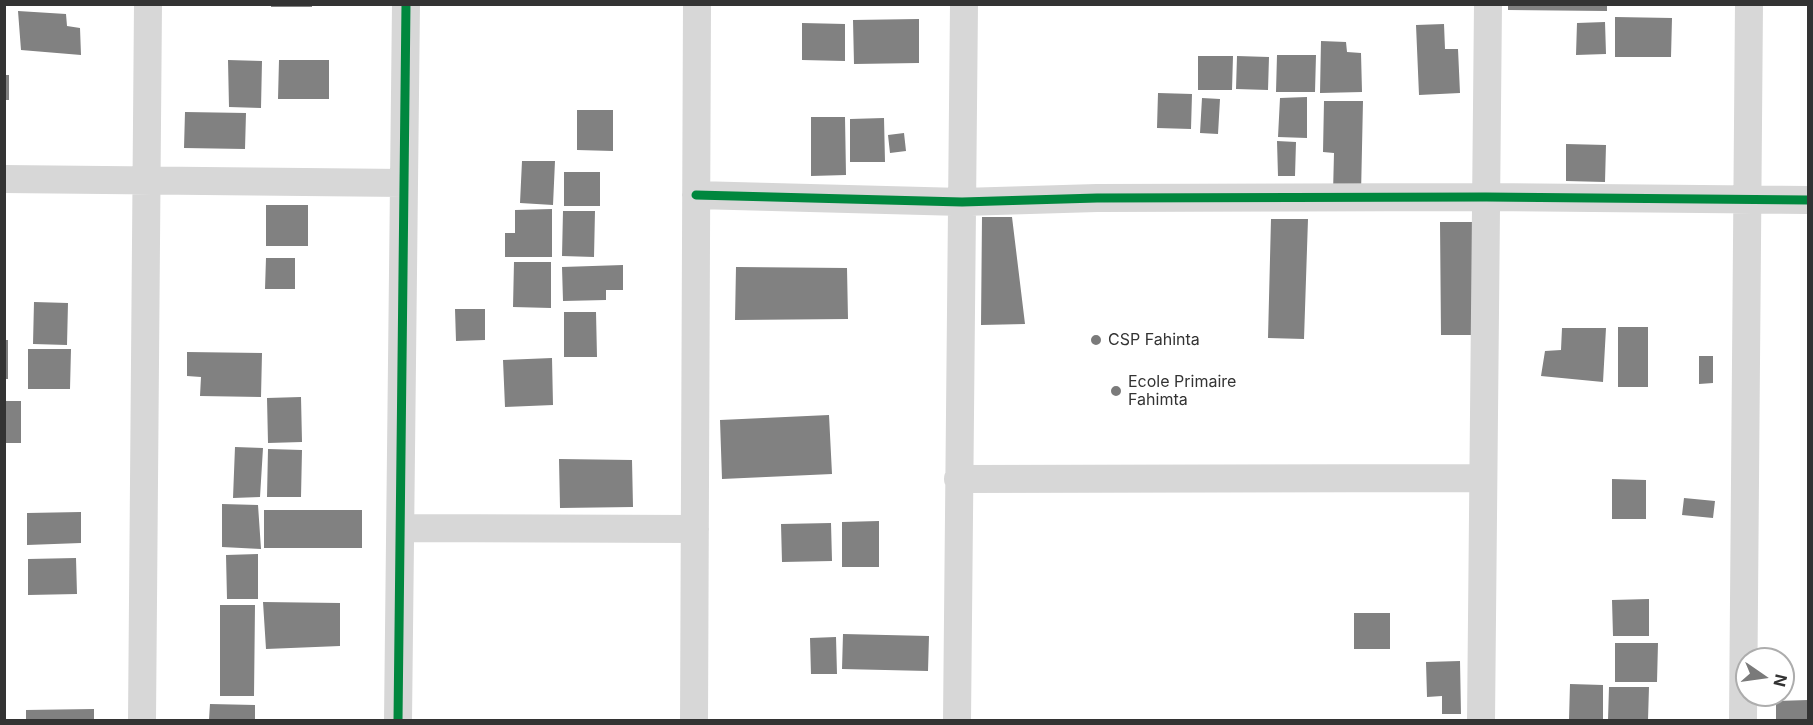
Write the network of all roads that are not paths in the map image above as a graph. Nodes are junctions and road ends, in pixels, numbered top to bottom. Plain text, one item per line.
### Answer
1 (148, 4) edge
2 (406, 4) edge
3 (698, 4) edge
4 (964, 4) edge
5 (1488, 4) edge
6 (1749, 4) edge
7 (4, 179) edge
8 (147, 180) junction
9 (404, 183) junction
10 (696, 195) junction
11 (1486, 196) junction
12 (1747, 200) junction
13 (1809, 200) edge
14 (962, 202) junction
15 (1483, 477) junction
16 (958, 479) junction
17 (400, 528) junction
18 (695, 529) junction
19 (142, 720) edge
20 (398, 720) edge
21 (694, 720) edge
22 (957, 720) edge
23 (1481, 720) edge
24 (1743, 720) edge

1 - 8 street
2 - 9 street
3 - 10 street
4 - 14 street
5 - 11 street
6 - 12 street
7 - 8 street
8 - 9 street
8 - 19 street
9 - 17 street
10 - 14 street
10 - 18 street
11 - 12 street
11 - 14 street
11 - 15 street
12 - 13 street
12 - 24 street
14 - 16 street
15 - 16 street
15 - 23 street
16 - 22 street
17 - 18 street
17 - 20 street
18 - 21 street

